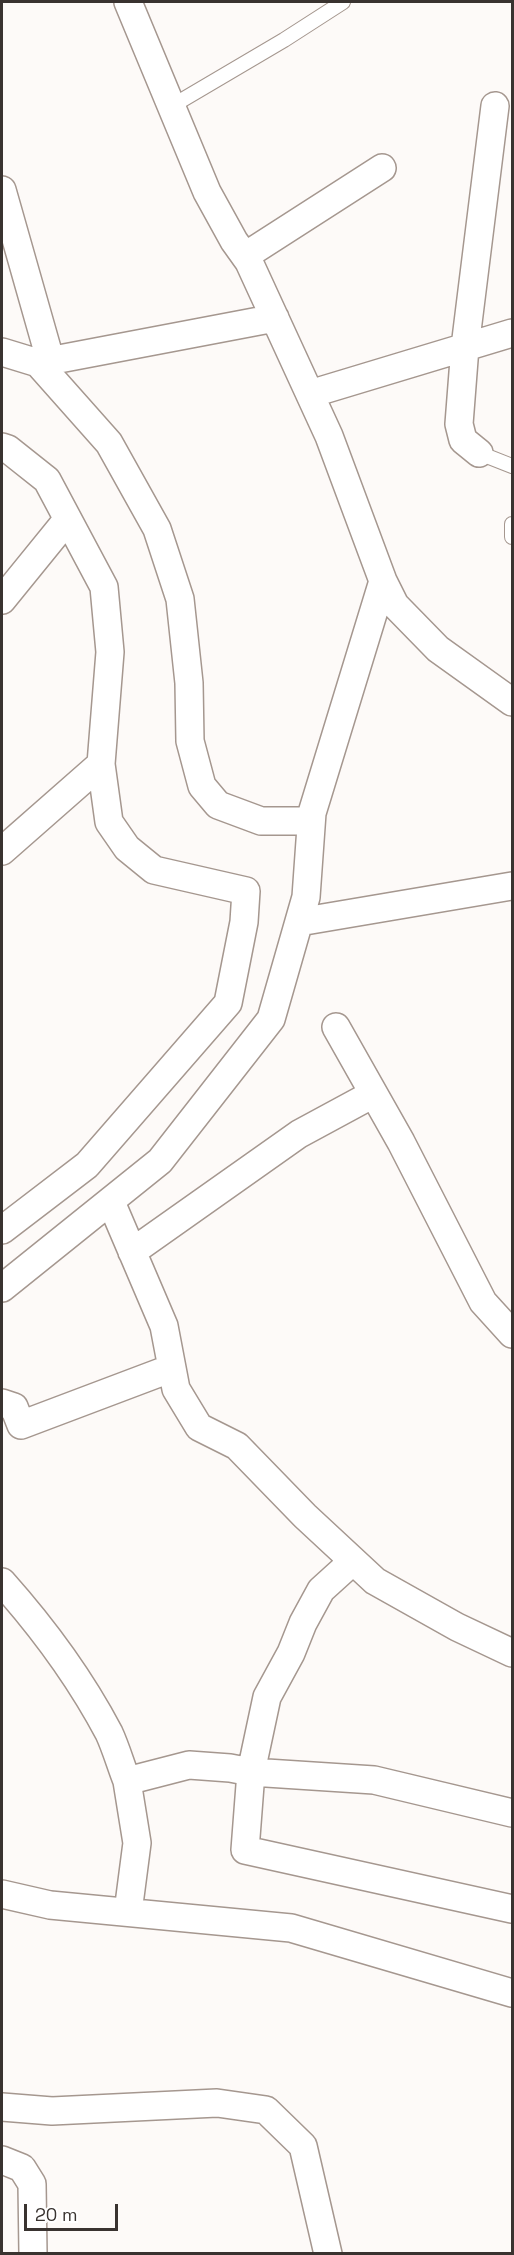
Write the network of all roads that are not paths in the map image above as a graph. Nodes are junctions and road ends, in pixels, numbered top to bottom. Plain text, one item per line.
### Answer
1 (128, 2) edge
2 (344, 2) edge
3 (172, 106) junction
4 (495, 106) dead end
5 (382, 168) dead end
6 (2, 190) edge
7 (245, 256) junction
8 (275, 318) junction
9 (513, 333) edge
10 (465, 347) junction
11 (2, 352) edge
12 (44, 361) junction
13 (310, 394) junction
14 (2, 447) edge
15 (479, 453) joint
16 (513, 466) edge
17 (67, 520) junction
18 (513, 524) edge
19 (513, 537) edge
20 (383, 581) junction
21 (2, 600) edge
22 (513, 702) edge
23 (101, 764) junction
24 (311, 826) junction
25 (2, 851) edge
26 (513, 886) edge
27 (303, 909) junction
28 (336, 1027) dead end
29 (374, 1094) junction
30 (87, 1165) junction
31 (116, 1197) junction
32 (2, 1230) edge
33 (132, 1252) junction
34 (2, 1288) edge
35 (513, 1334) edge
36 (172, 1368) junction
37 (2, 1403) edge
38 (353, 1561) junction
39 (2, 1582) edge
40 (12, 1606) edge
41 (512, 1651) edge
42 (250, 1772) junction
43 (127, 1781) junction
44 (513, 1813) edge
45 (2, 1894) edge
46 (513, 1909) edge
47 (128, 1912) junction
48 (513, 1993) edge
49 (2, 2107) edge
50 (2, 2160) edge
51 (33, 2253) edge
52 (328, 2253) edge

1 - 3 street
2 - 3 lane
3 - 7 street
4 - 10 street
5 - 7 street
6 - 12 street
7 - 8 street
8 - 12 street
8 - 13 street
9 - 10 street
10 - 13 street
10 - 15 street
11 - 12 street
12 - 24 street
13 - 20 street
14 - 17 street
15 - 16 lane
17 - 21 street
17 - 23 street
18 - 19 lane
20 - 22 street
20 - 24 street
23 - 25 street
23 - 30 street
24 - 27 street
26 - 27 street
27 - 31 street
28 - 29 street
29 - 33 street
29 - 35 street
30 - 31 street
30 - 32 street
31 - 33 street
31 - 34 street
33 - 36 street
36 - 37 street
36 - 38 street
38 - 41 street
38 - 42 street
39 - 40 street
40 - 43 street
42 - 43 street
42 - 44 street
42 - 46 street
43 - 47 street
45 - 47 street
47 - 48 street
49 - 52 street
50 - 51 street

